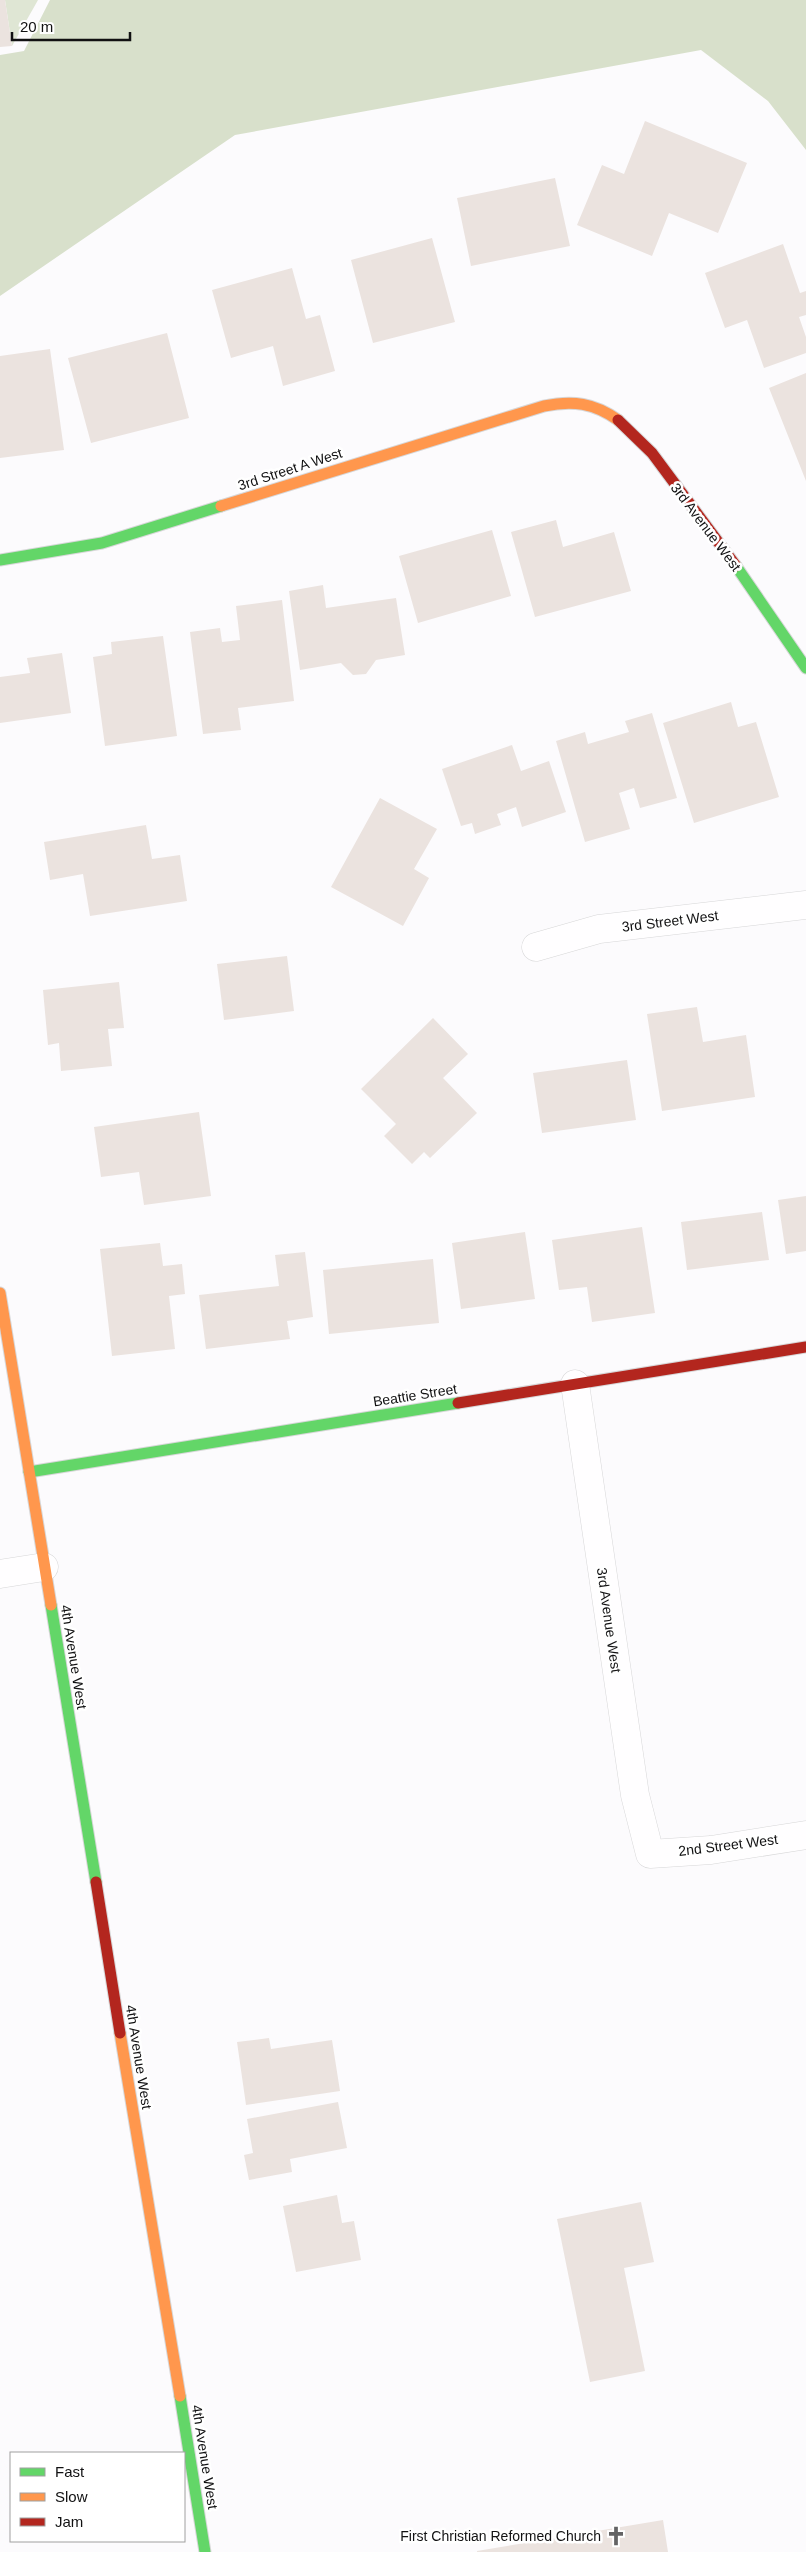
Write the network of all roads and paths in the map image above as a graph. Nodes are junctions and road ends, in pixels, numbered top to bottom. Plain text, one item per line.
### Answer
1 (588, 403) joint
2 (0, 560) edge
3 (806, 668) edge
4 (806, 905) edge
5 (536, 947) dead end
6 (0, 1293) edge
7 (806, 1347) edge
8 (575, 1384) junction
9 (29, 1472) junction
10 (44, 1567) junction
11 (0, 1574) edge
12 (806, 1835) edge
13 (650, 1854) joint
14 (205, 2552) edge

1 - 2 street, 3rd Street A West
1 - 3 street, 3rd Avenue West
4 - 5 street, 3rd Street West
6 - 9 street
7 - 8 street, Beattie Street
8 - 9 street, Beattie Street
8 - 13 street, 3rd Avenue West
9 - 10 street, 4th Avenue West
10 - 11 street
10 - 14 street, 4th Avenue West
12 - 13 street, 2nd Street West

